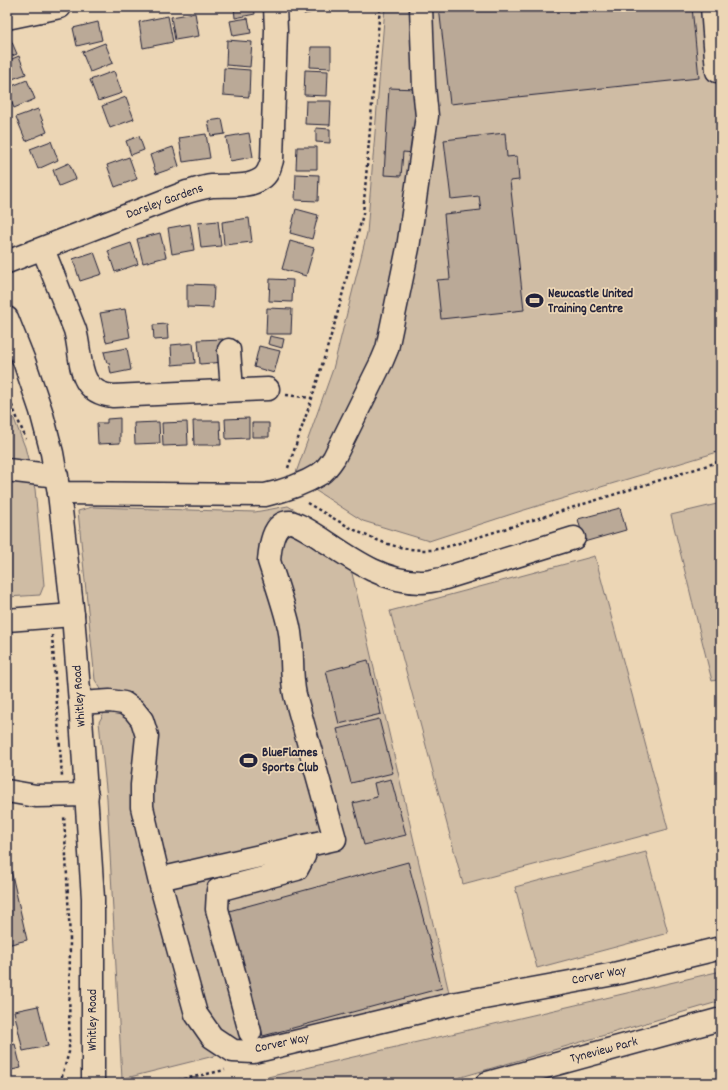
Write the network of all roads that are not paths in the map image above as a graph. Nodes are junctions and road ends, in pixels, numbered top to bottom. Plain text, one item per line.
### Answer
1 (60, 7) edge
2 (276, 7) edge
3 (421, 7) edge
4 (712, 7) edge
5 (7, 18) edge
6 (717, 71) dead end
7 (43, 249) junction
8 (7, 262) edge
9 (7, 318) edge
10 (229, 350) dead end
11 (268, 388) road end
12 (232, 390) junction
13 (7, 470) edge
14 (51, 481) junction
15 (265, 495) junction
16 (284, 524) junction
17 (574, 538) dead end
18 (73, 615) junction
19 (7, 620) edge
20 (80, 703) junction
21 (7, 791) edge
22 (87, 795) junction
23 (299, 848) junction
24 (159, 879) junction
25 (721, 948) edge
26 (721, 1019) edge
27 (250, 1032) dead end
28 (93, 1083) edge
29 (487, 1083) edge

1 - 5 street
2 - 7 street, Darsley Gardens
3 - 15 street
4 - 6 street
7 - 8 street, Darsley Gardens
7 - 12 street
9 - 14 street, Whitley Road
10 - 12 street
11 - 12 street
13 - 14 street
14 - 15 street
14 - 18 street, Whitley Road
15 - 16 street
16 - 17 street
16 - 23 street
18 - 19 street
18 - 20 street, Whitley Road
20 - 22 street, Whitley Road
20 - 24 street, Corver Way
21 - 22 street
22 - 28 street, Whitley Road
23 - 24 street
23 - 27 street
24 - 25 street, Corver Way
26 - 29 street, Tyneview Park

